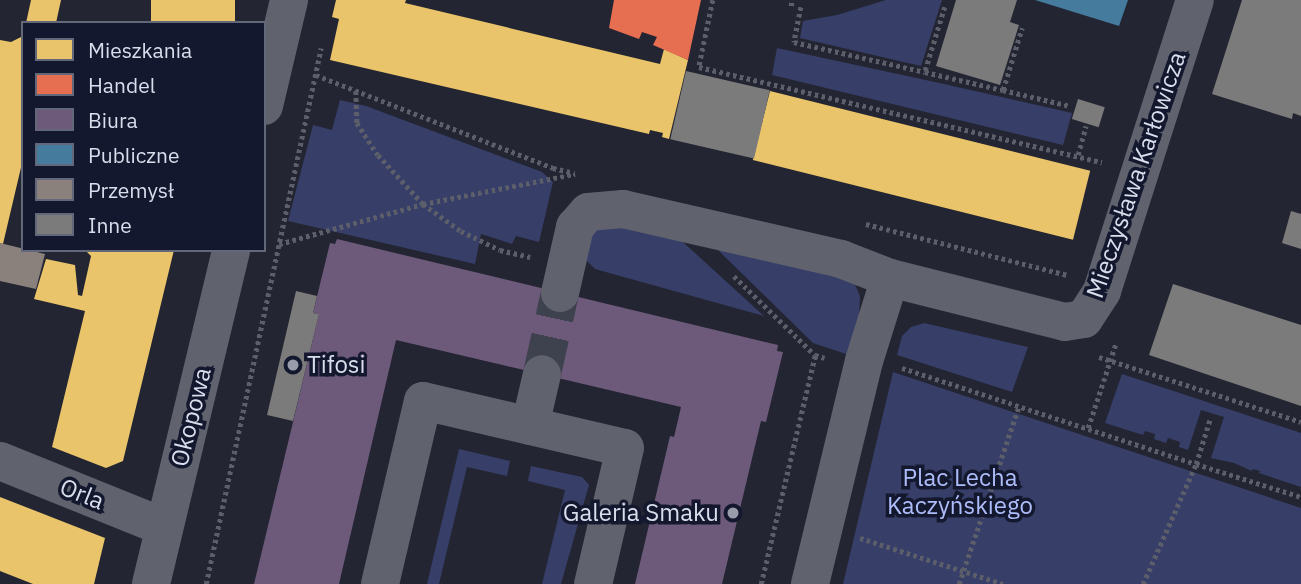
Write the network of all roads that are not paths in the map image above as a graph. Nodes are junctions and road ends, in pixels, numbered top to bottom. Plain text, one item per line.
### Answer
1 (289, 0) edge
2 (1195, 0) edge
3 (266, 98) edge
4 (230, 252) edge
5 (890, 278) junction
6 (560, 293) tunnel mouth
7 (542, 374) tunnel mouth
8 (530, 426) junction
9 (0, 461) edge
10 (164, 527) junction
11 (151, 584) edge
12 (380, 584) edge
13 (593, 584) edge
14 (810, 584) edge

1 - 3 street
2 - 5 street, Mieczysława Karłowicza
4 - 10 street, Okopowa
5 - 6 street, Mieczysława Karłowicza
5 - 14 street
7 - 8 street
8 - 12 street
8 - 13 street
9 - 10 street, Orla
10 - 11 street, Okopowa

